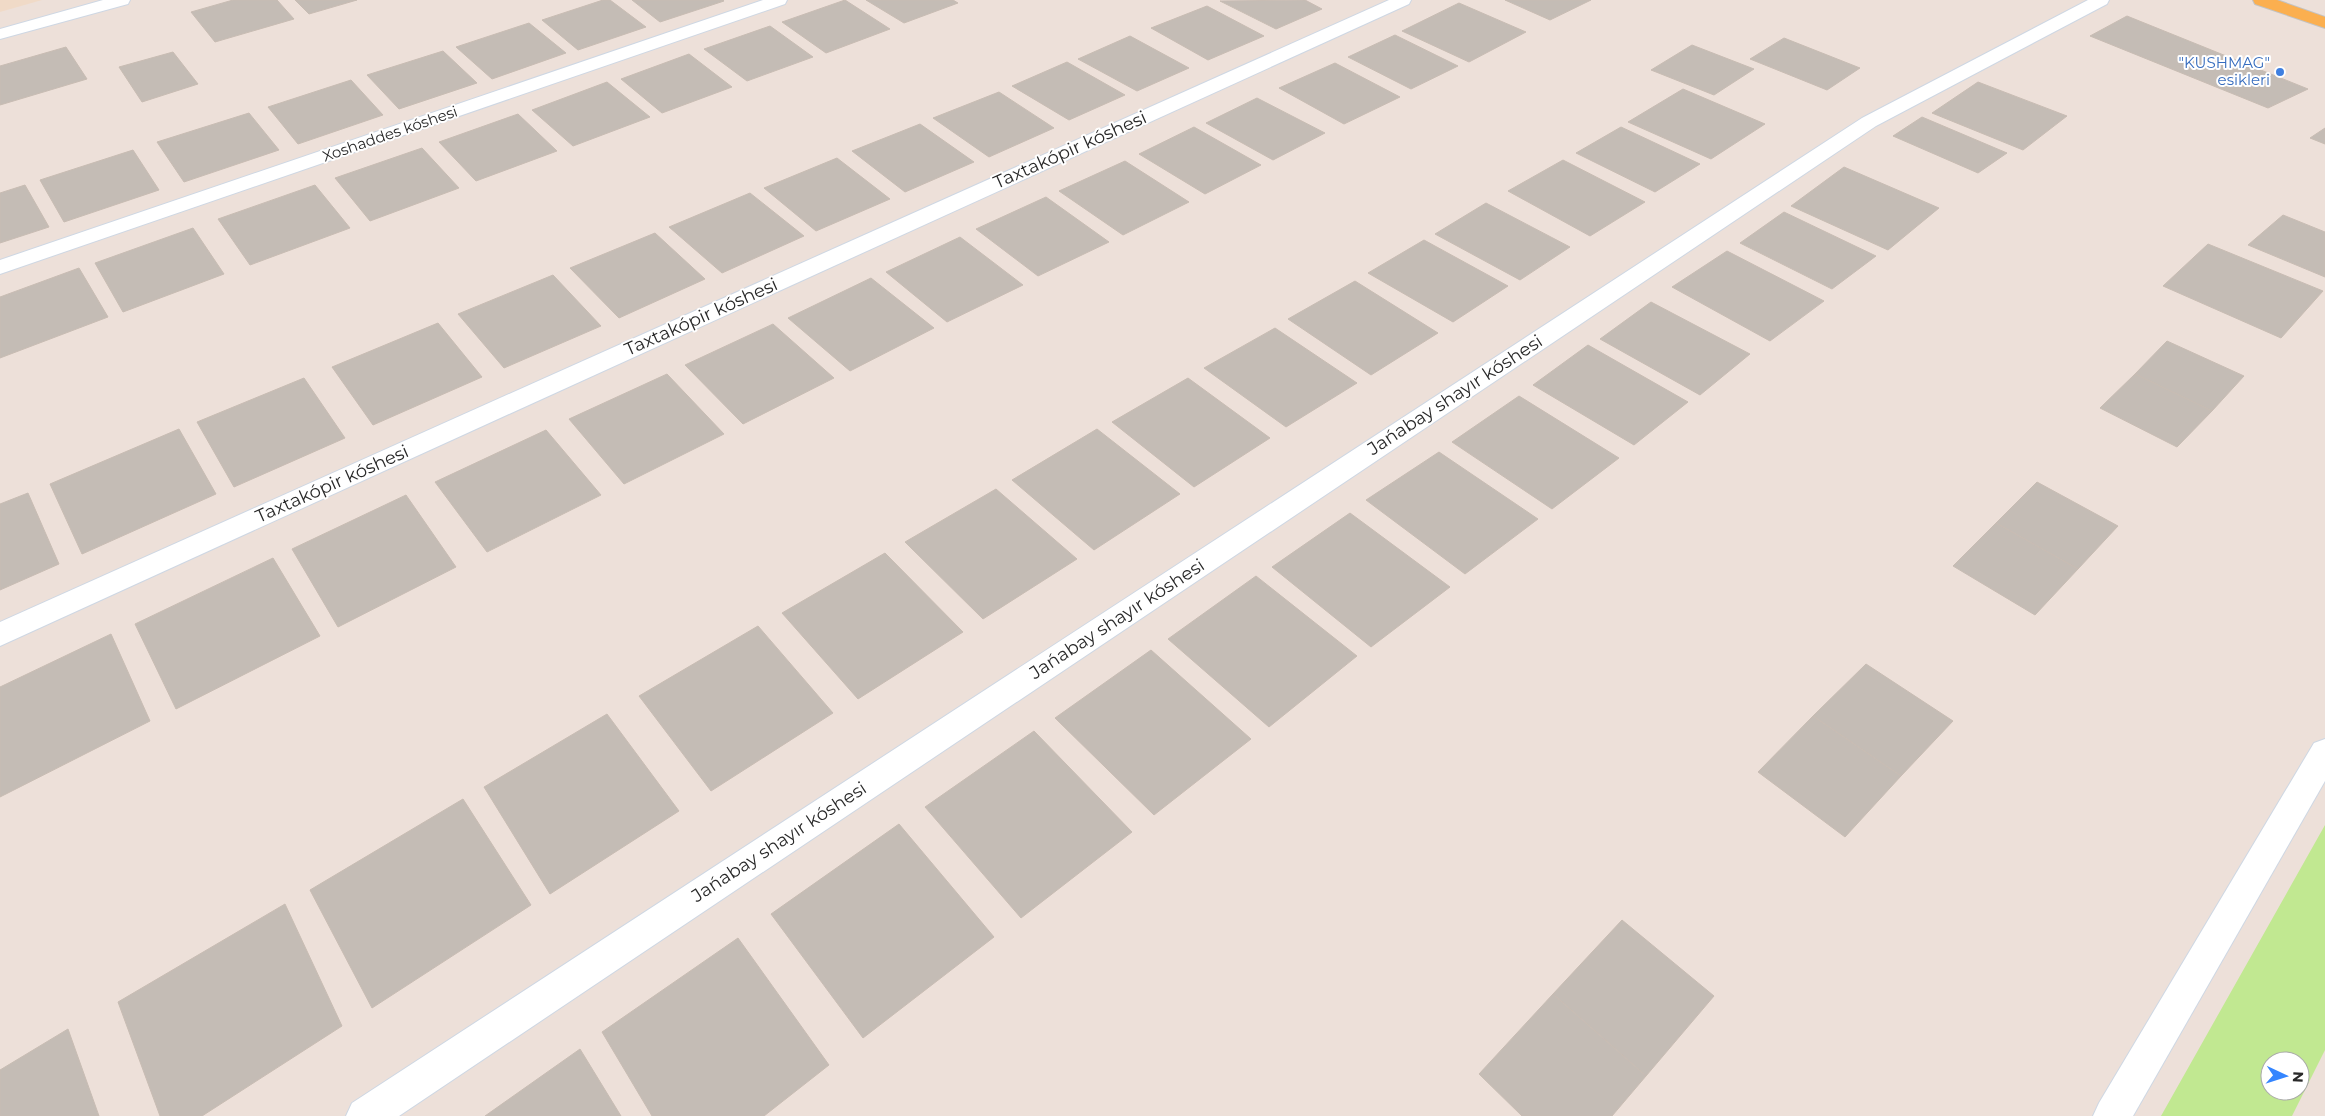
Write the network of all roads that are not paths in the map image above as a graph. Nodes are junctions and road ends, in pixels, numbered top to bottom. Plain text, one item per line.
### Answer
1 (122, 0) edge
2 (779, 0) edge
3 (1403, 0) edge
4 (2101, 0) edge
5 (2261, 0) edge
6 (2325, 23) edge
7 (0, 34) edge
8 (0, 267) edge
9 (0, 635) edge
10 (2325, 752) edge
11 (365, 1116) edge
12 (2112, 1116) edge

1 - 7 street
2 - 8 street, Xoshaddes kóshesi
3 - 9 street, Taxtakópir kóshesi
4 - 11 street, Jańabay shayır kóshesi
5 - 6 main road
10 - 12 street

